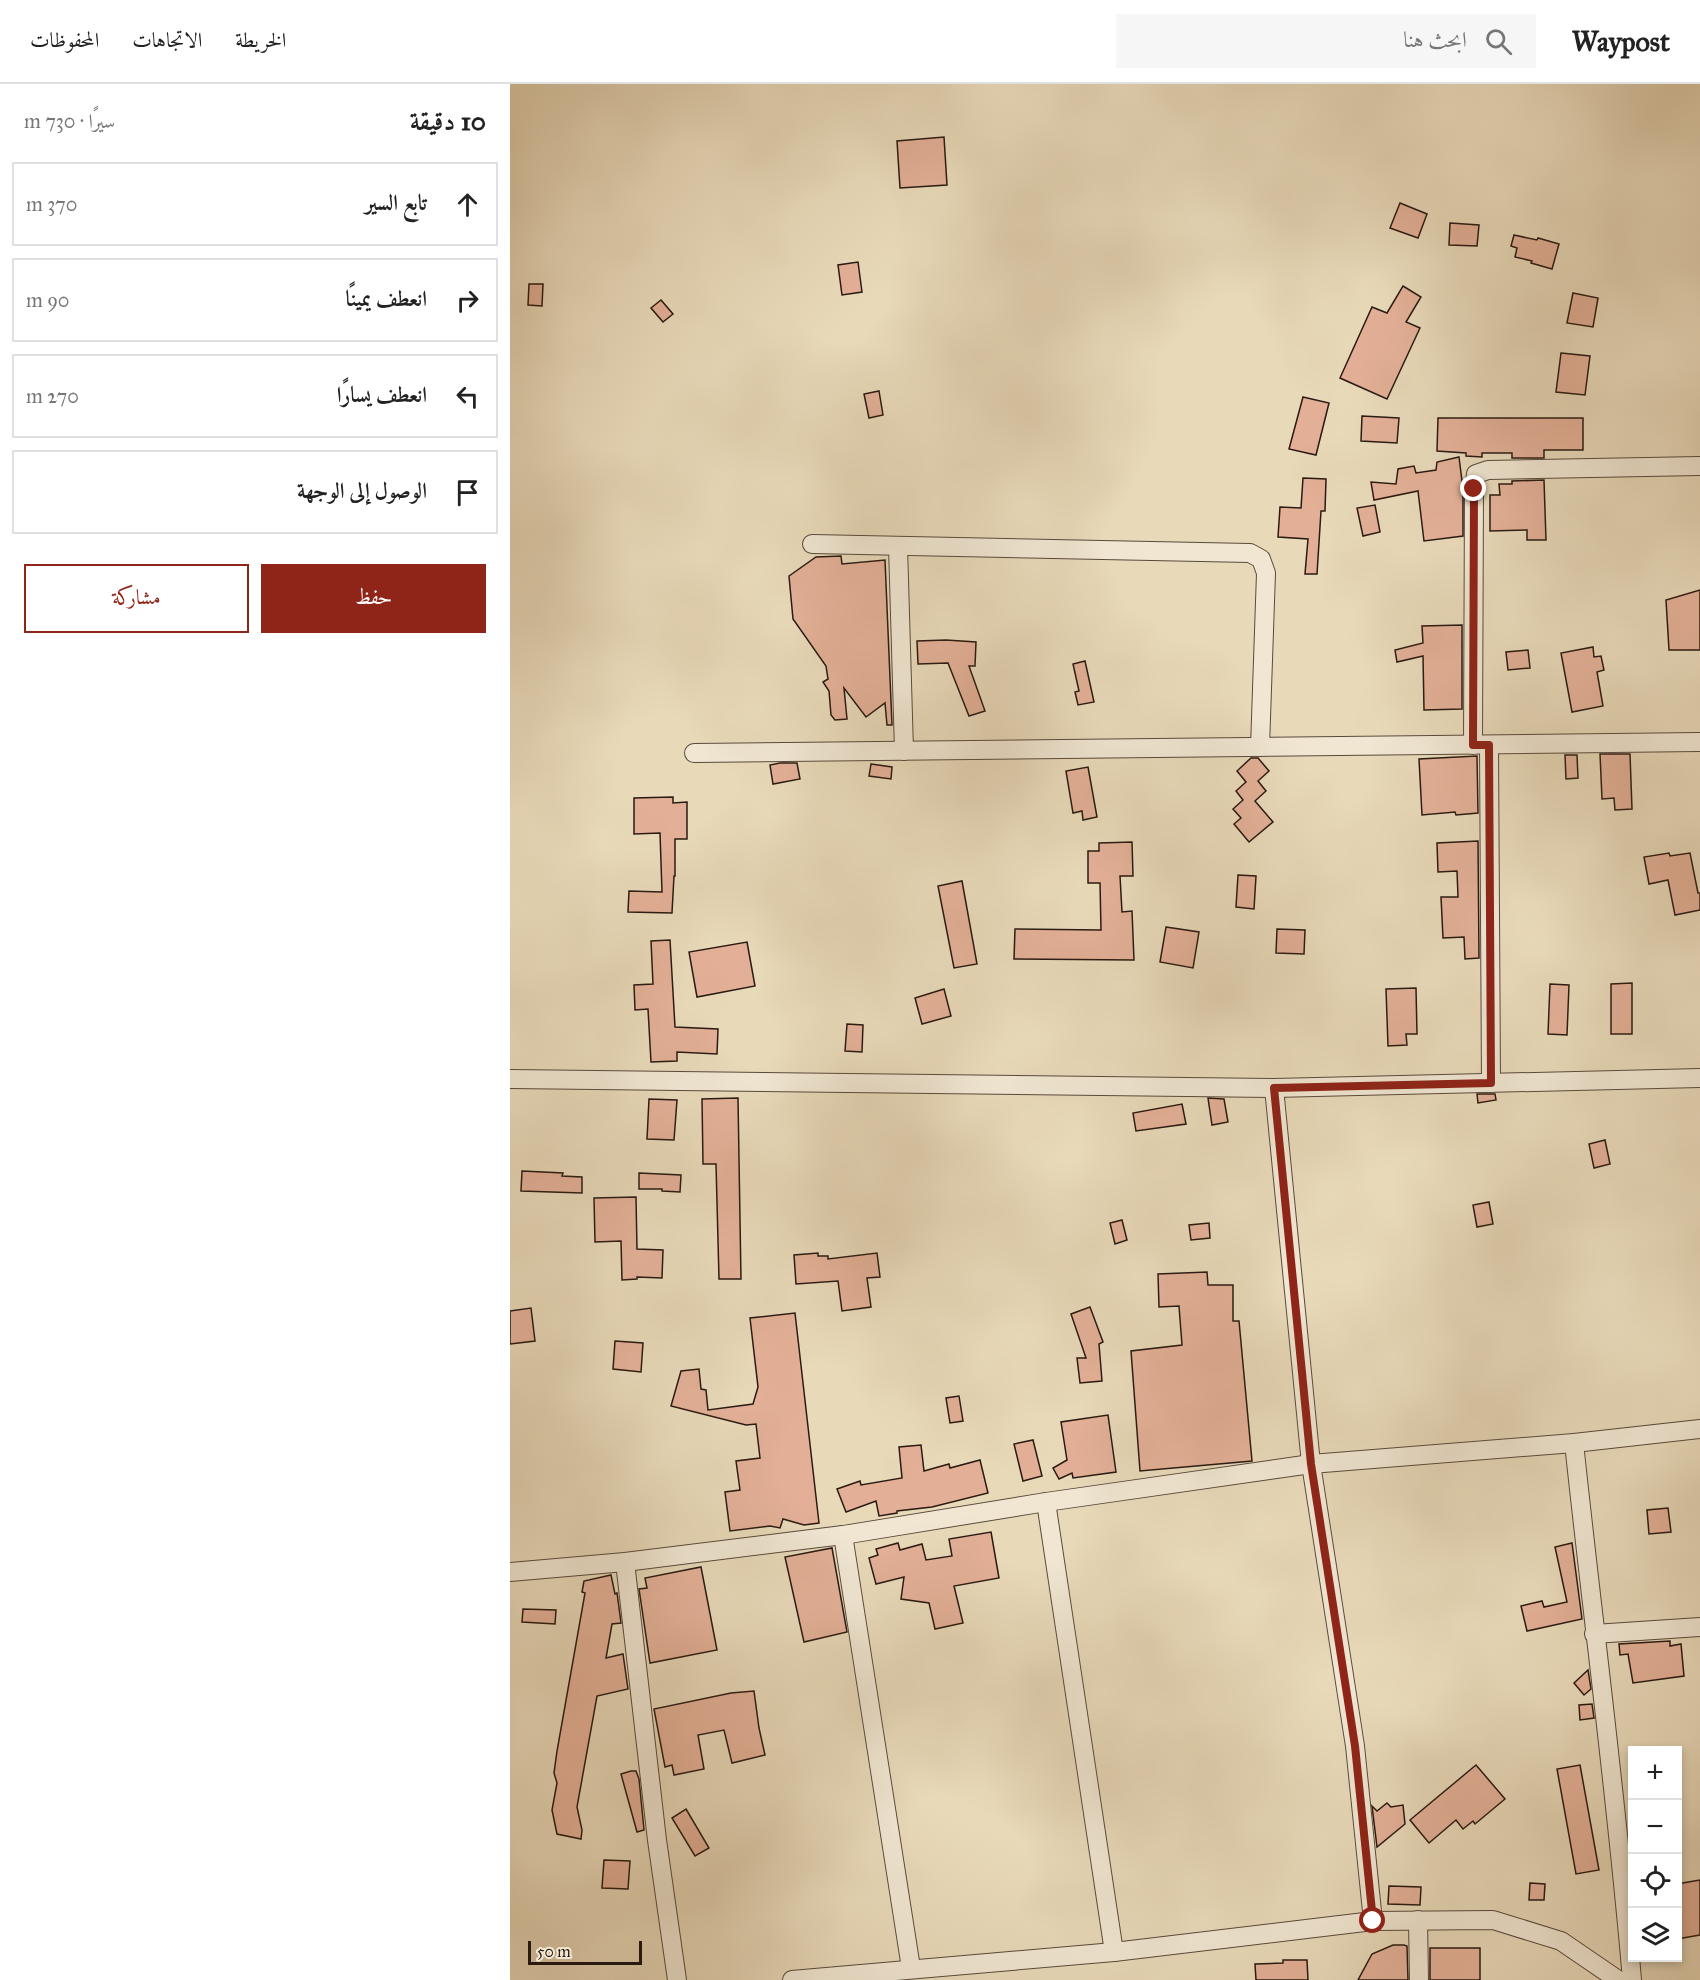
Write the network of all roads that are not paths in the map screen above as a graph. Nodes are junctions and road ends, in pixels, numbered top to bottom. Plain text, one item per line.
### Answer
1 (1700, 466) edge
2 (812, 544) dead end
3 (898, 546) junction
4 (1700, 742) edge
5 (1481, 745) junction
6 (1260, 747) junction
7 (904, 751) junction
8 (694, 753) dead end
9 (1700, 1078) edge
10 (510, 1079) edge
11 (1491, 1083) junction
12 (1274, 1088) junction
13 (1700, 1429) edge
14 (1574, 1443) junction
15 (1311, 1464) junction
16 (1046, 1502) junction
17 (843, 1535) junction
18 (625, 1562) junction
19 (510, 1572) edge
20 (1700, 1627) edge
21 (1594, 1634) junction
22 (1418, 1920) junction
23 (1373, 1921) junction
24 (1114, 1952) junction
25 (911, 1968) junction
26 (677, 1980) edge
27 (792, 1980) edge
28 (1419, 1980) edge
29 (1618, 1980) edge
30 (1632, 1980) edge

1 - 5 street
2 - 3 street
3 - 6 street
3 - 7 street
4 - 5 street
5 - 6 street
5 - 11 street
6 - 7 street
7 - 8 street
9 - 11 street
10 - 12 street
11 - 12 street
12 - 15 street
13 - 14 street
14 - 15 street
14 - 21 street
15 - 16 street
15 - 23 street
16 - 17 street
16 - 24 street
17 - 18 street
17 - 25 street
18 - 19 street
18 - 26 street
20 - 21 street
21 - 30 street
22 - 23 street
22 - 28 street
22 - 29 street
23 - 24 street
24 - 25 street
25 - 27 street

